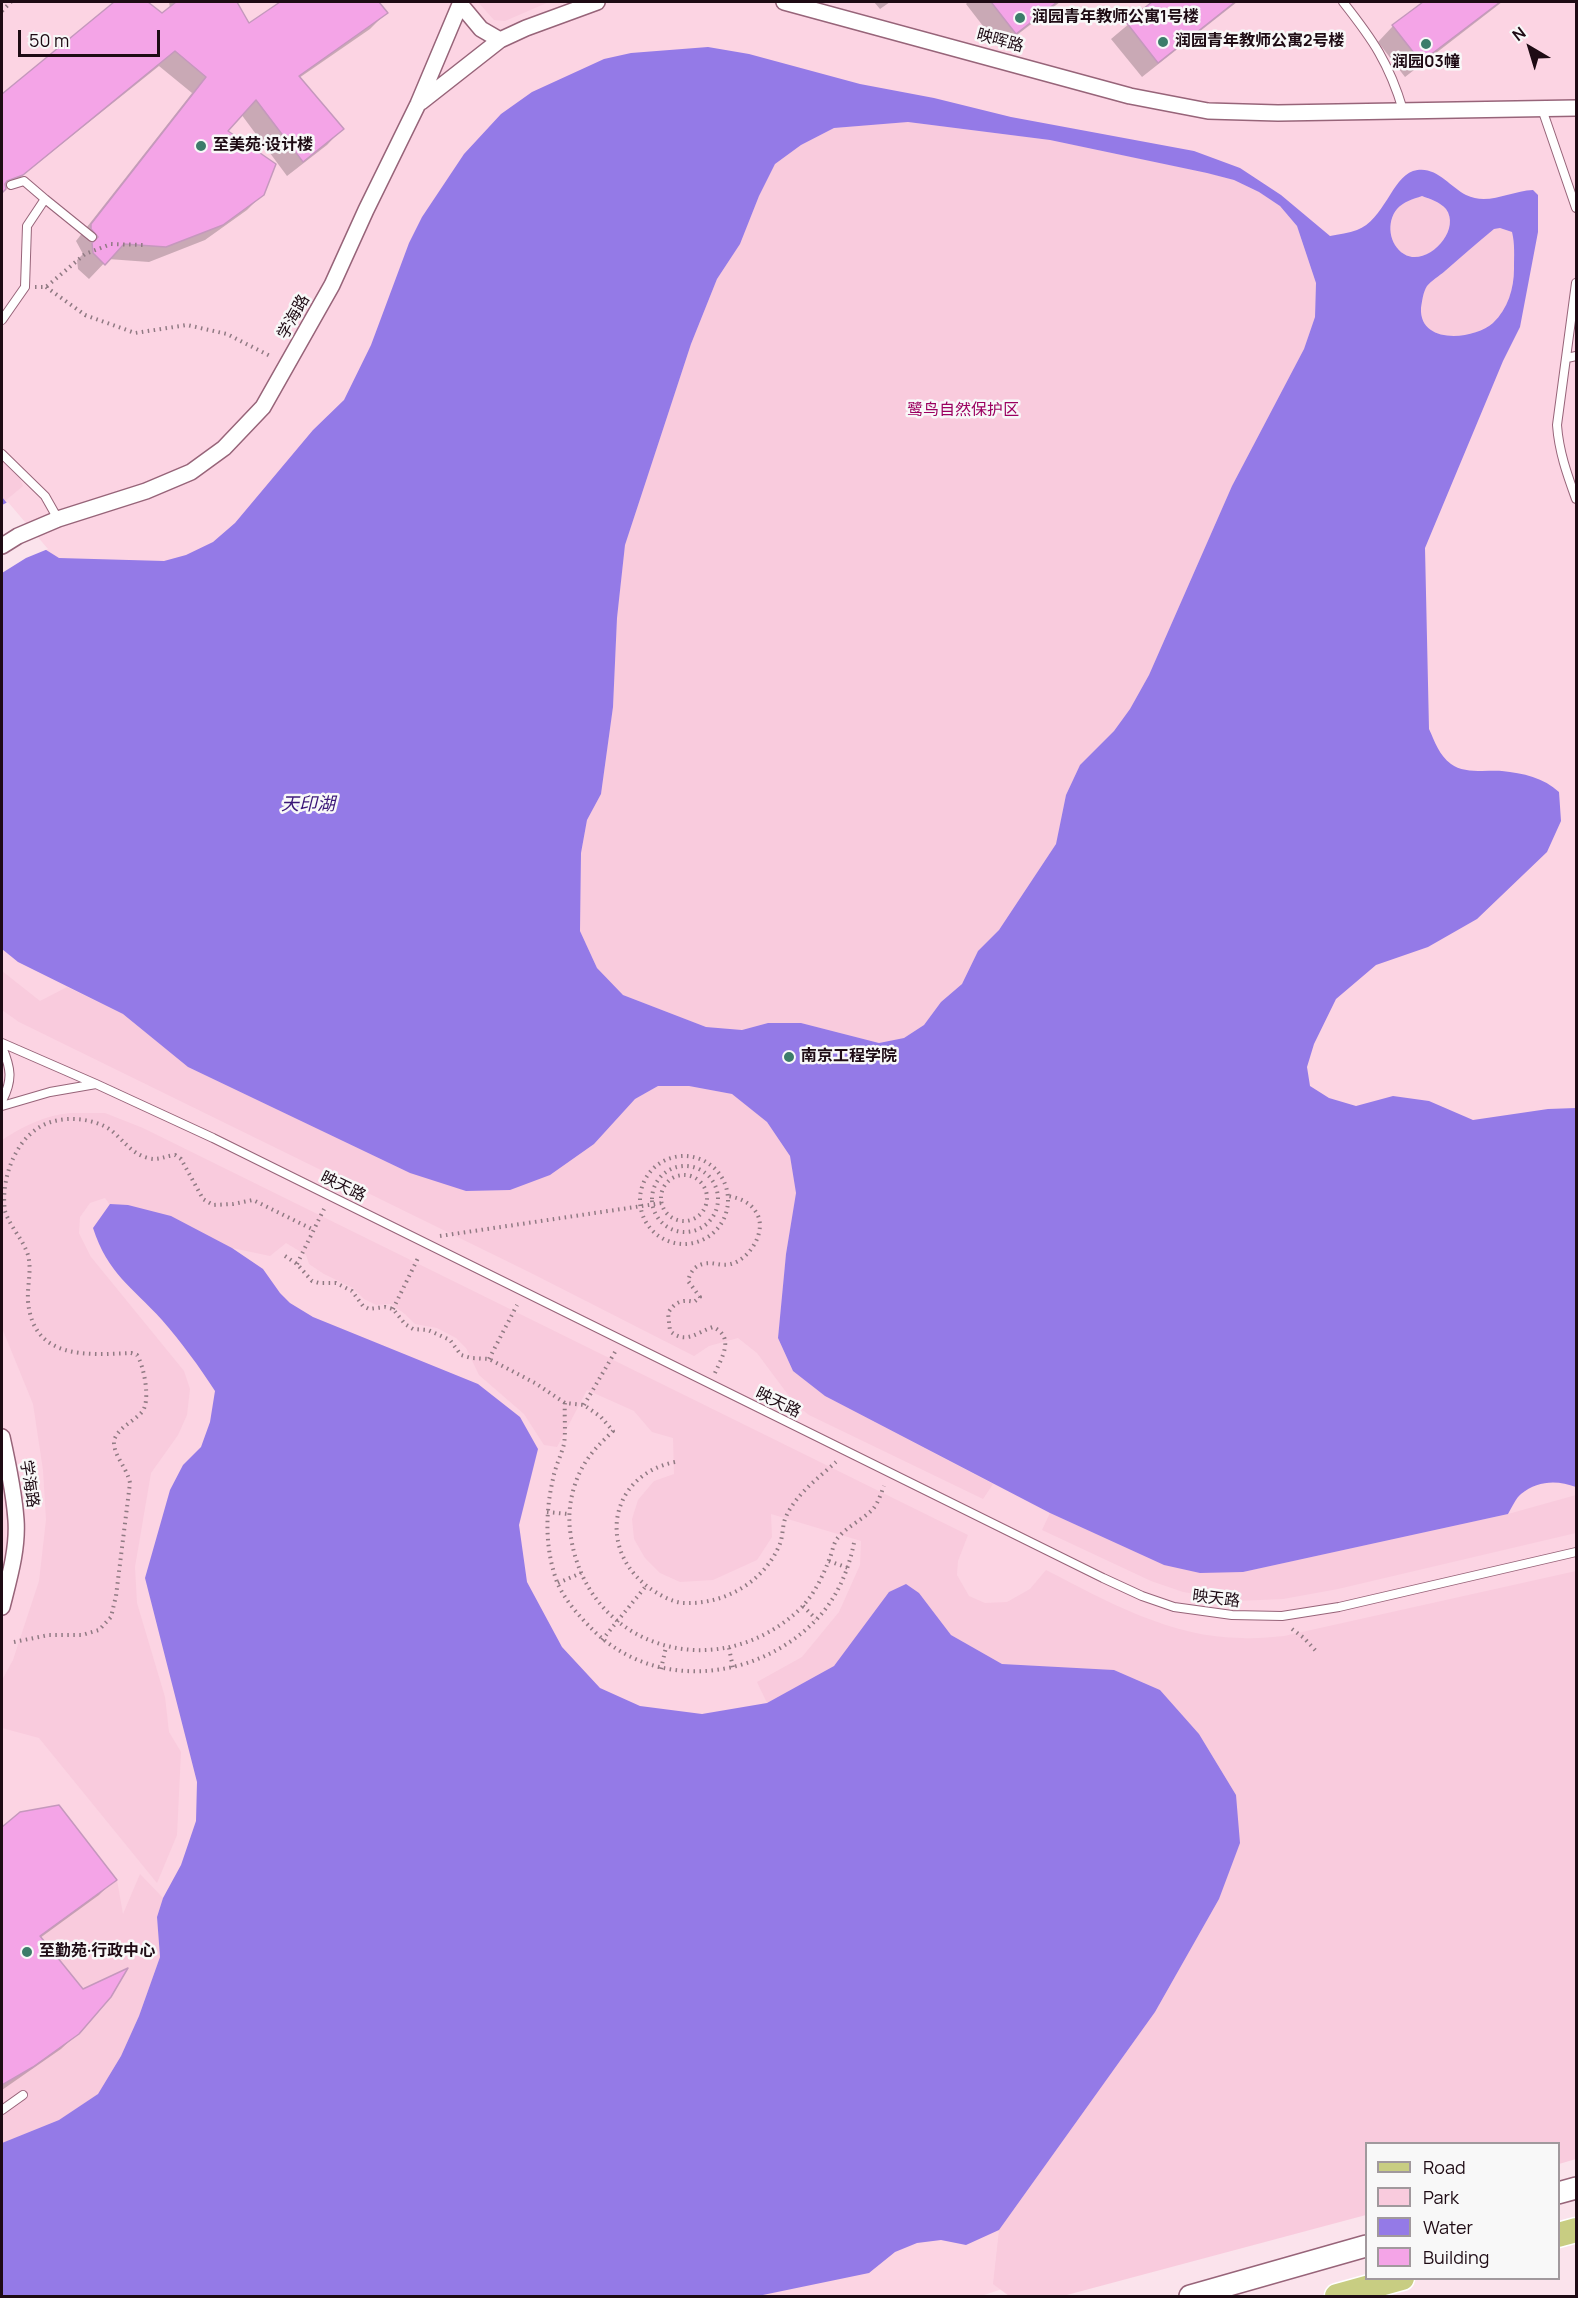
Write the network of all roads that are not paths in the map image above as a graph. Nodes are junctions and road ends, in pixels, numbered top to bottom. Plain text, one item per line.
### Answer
1 (597, 2) edge
2 (784, 2) edge
3 (1343, 2) edge
4 (461, 3) edge
5 (500, 40) junction
6 (418, 104) junction
7 (1576, 108) edge
8 (1542, 109) junction
9 (1403, 110) junction
10 (11, 184) dead end
11 (45, 199) junction
12 (1576, 208) edge
13 (92, 237) dead end
14 (1576, 283) edge
15 (2, 320) edge
16 (1576, 356) edge
17 (1567, 358) junction
18 (2, 454) edge
19 (1576, 499) edge
20 (58, 519) junction
21 (2, 546) edge
22 (2, 1045) edge
23 (96, 1084) junction
24 (2, 1101) edge
25 (2, 1106) edge
26 (2, 1437) edge
27 (1576, 1552) edge
28 (2, 1607) edge
29 (23, 2095) dead end
30 (2, 2110) edge
31 (1576, 2188) edge
32 (1560, 2192) edge
33 (1576, 2230) edge
34 (1560, 2234) edge
35 (1365, 2246) edge
36 (1395, 2280) edge
37 (1190, 2296) edge
38 (1337, 2296) edge

1 - 5 street
2 - 9 street, 映晖路
3 - 9 lane
4 - 5 street
4 - 6 street, 学海路
5 - 6 street
6 - 20 street, 学海路
7 - 8 street, 映晖路
8 - 9 street, 映晖路
8 - 12 lane
10 - 11 lane
11 - 13 lane
11 - 15 lane
14 - 17 lane
16 - 17 lane
17 - 19 lane
18 - 20 lane
20 - 21 street, 学海路
22 - 23 lane, 映天路
22 - 24 lane
23 - 25 lane
23 - 27 lane, 映天路
26 - 28 street, 学海路
29 - 30 lane
31 - 32 street
33 - 34 main road
35 - 37 street
36 - 38 main road

